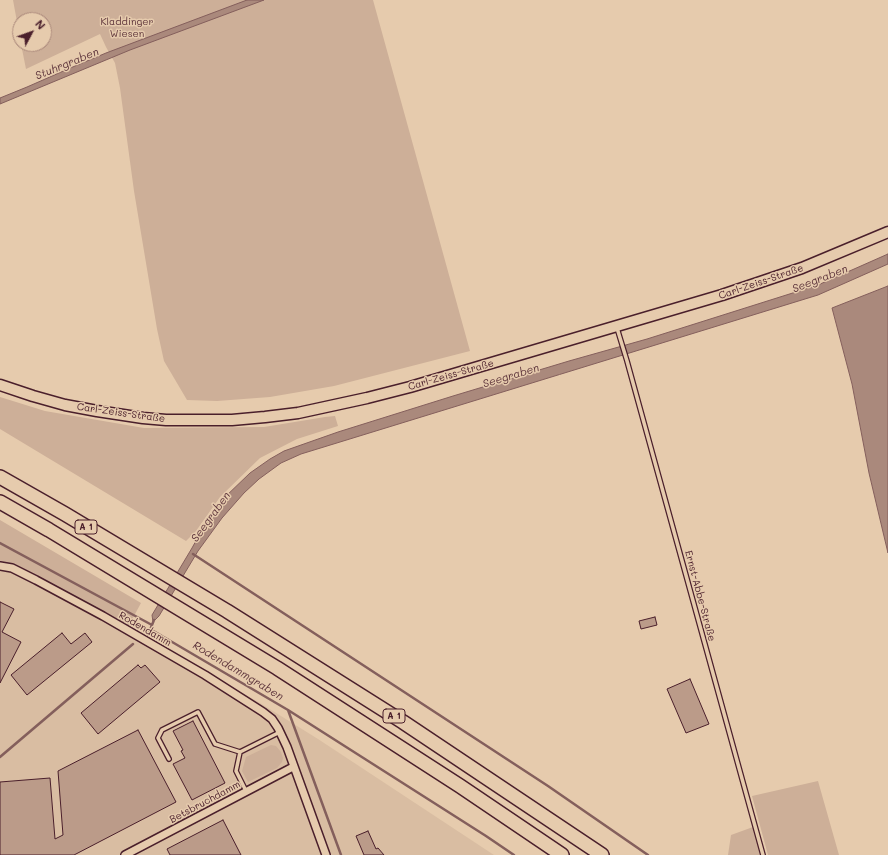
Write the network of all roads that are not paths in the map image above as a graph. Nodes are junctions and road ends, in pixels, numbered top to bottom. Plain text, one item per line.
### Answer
1 (888, 232) edge
2 (616, 327) junction
3 (0, 385) edge
4 (0, 477) edge
5 (0, 502) edge
6 (0, 566) edge
7 (280, 732) junction
8 (240, 752) junction
9 (169, 759) dead end
10 (294, 767) junction
11 (246, 791) junction
12 (126, 855) edge
13 (326, 855) edge
14 (562, 855) edge
15 (602, 855) edge
16 (763, 855) edge

1 - 2 main road, Carl-Zeiss-Straße
2 - 3 main road, Carl-Zeiss-Straße
2 - 16 lane, Ernst-Abbe-Straße
4 - 15 highway, A 1
5 - 14 highway, A 1
6 - 7 street, Rodendamm
7 - 8 lane
7 - 10 street, Rodendamm
8 - 9 lane
8 - 11 lane
10 - 11 street, Betsbruchdamm
10 - 13 street, Rodendamm
11 - 12 street, Betsbruchdamm

